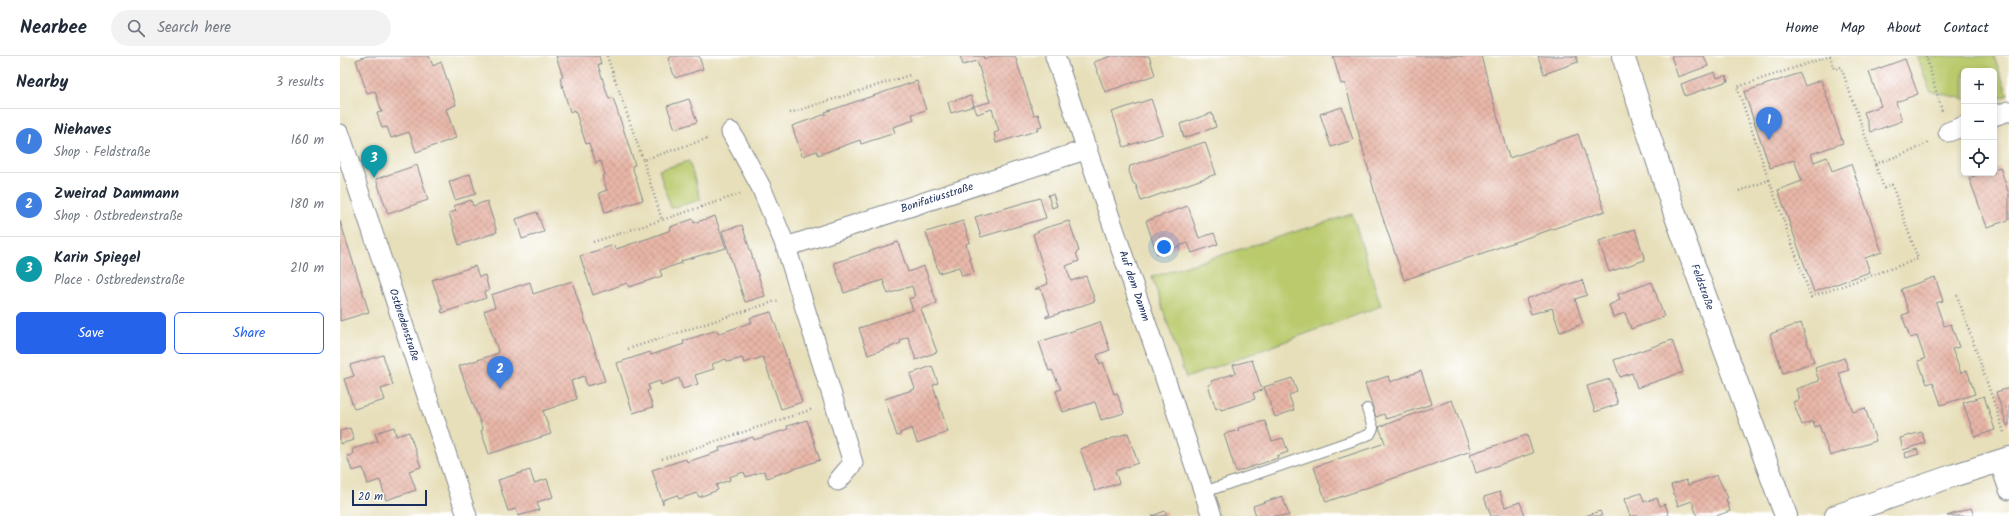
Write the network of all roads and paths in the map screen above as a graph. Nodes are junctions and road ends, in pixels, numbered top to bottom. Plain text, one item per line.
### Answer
1 (607, 56) edge
2 (1055, 56) edge
3 (1623, 56) edge
4 (1926, 56) edge
5 (910, 75) dead end
6 (2009, 111) edge
7 (790, 113) dead end
8 (1997, 115) edge
9 (1956, 129) edge
10 (731, 132) joint
11 (340, 134) edge
12 (1088, 149) junction
13 (1912, 151) dead end
14 (643, 160) junction
15 (1875, 164) junction
16 (1769, 180) junction
17 (760, 188) junction
18 (1739, 191) dead end
19 (662, 220) junction
20 (593, 242) dead end
21 (786, 247) junction
22 (801, 293) junction
23 (1957, 295) dead end
24 (628, 350) dead end
25 (834, 402) junction
26 (1366, 409) dead end
27 (2005, 453) edge
28 (662, 459) dead end
29 (838, 481) dead end
30 (2009, 490) edge
31 (1204, 492) junction
32 (467, 516) edge
33 (1212, 516) edge
34 (1786, 516) edge
35 (1836, 516) edge

1 - 14 path
2 - 12 street, Auf dem Damm
3 - 34 main road, Feldstraße
4 - 9 path
5 - 7 path
6 - 8 street
10 - 14 path
10 - 17 street
11 - 32 street, Ostbredenstraße
12 - 21 street, Bonifatiusstraße
12 - 31 street, Auf dem Damm
13 - 15 path
14 - 19 path
15 - 16 path
15 - 16 path
16 - 18 path
17 - 19 path
17 - 21 street
19 - 20 path
21 - 22 street
22 - 24 path
22 - 25 street
23 - 27 path
25 - 28 path
25 - 29 street
26 - 31 lane
27 - 30 street
27 - 35 main road
31 - 33 street, Auf dem Damm

